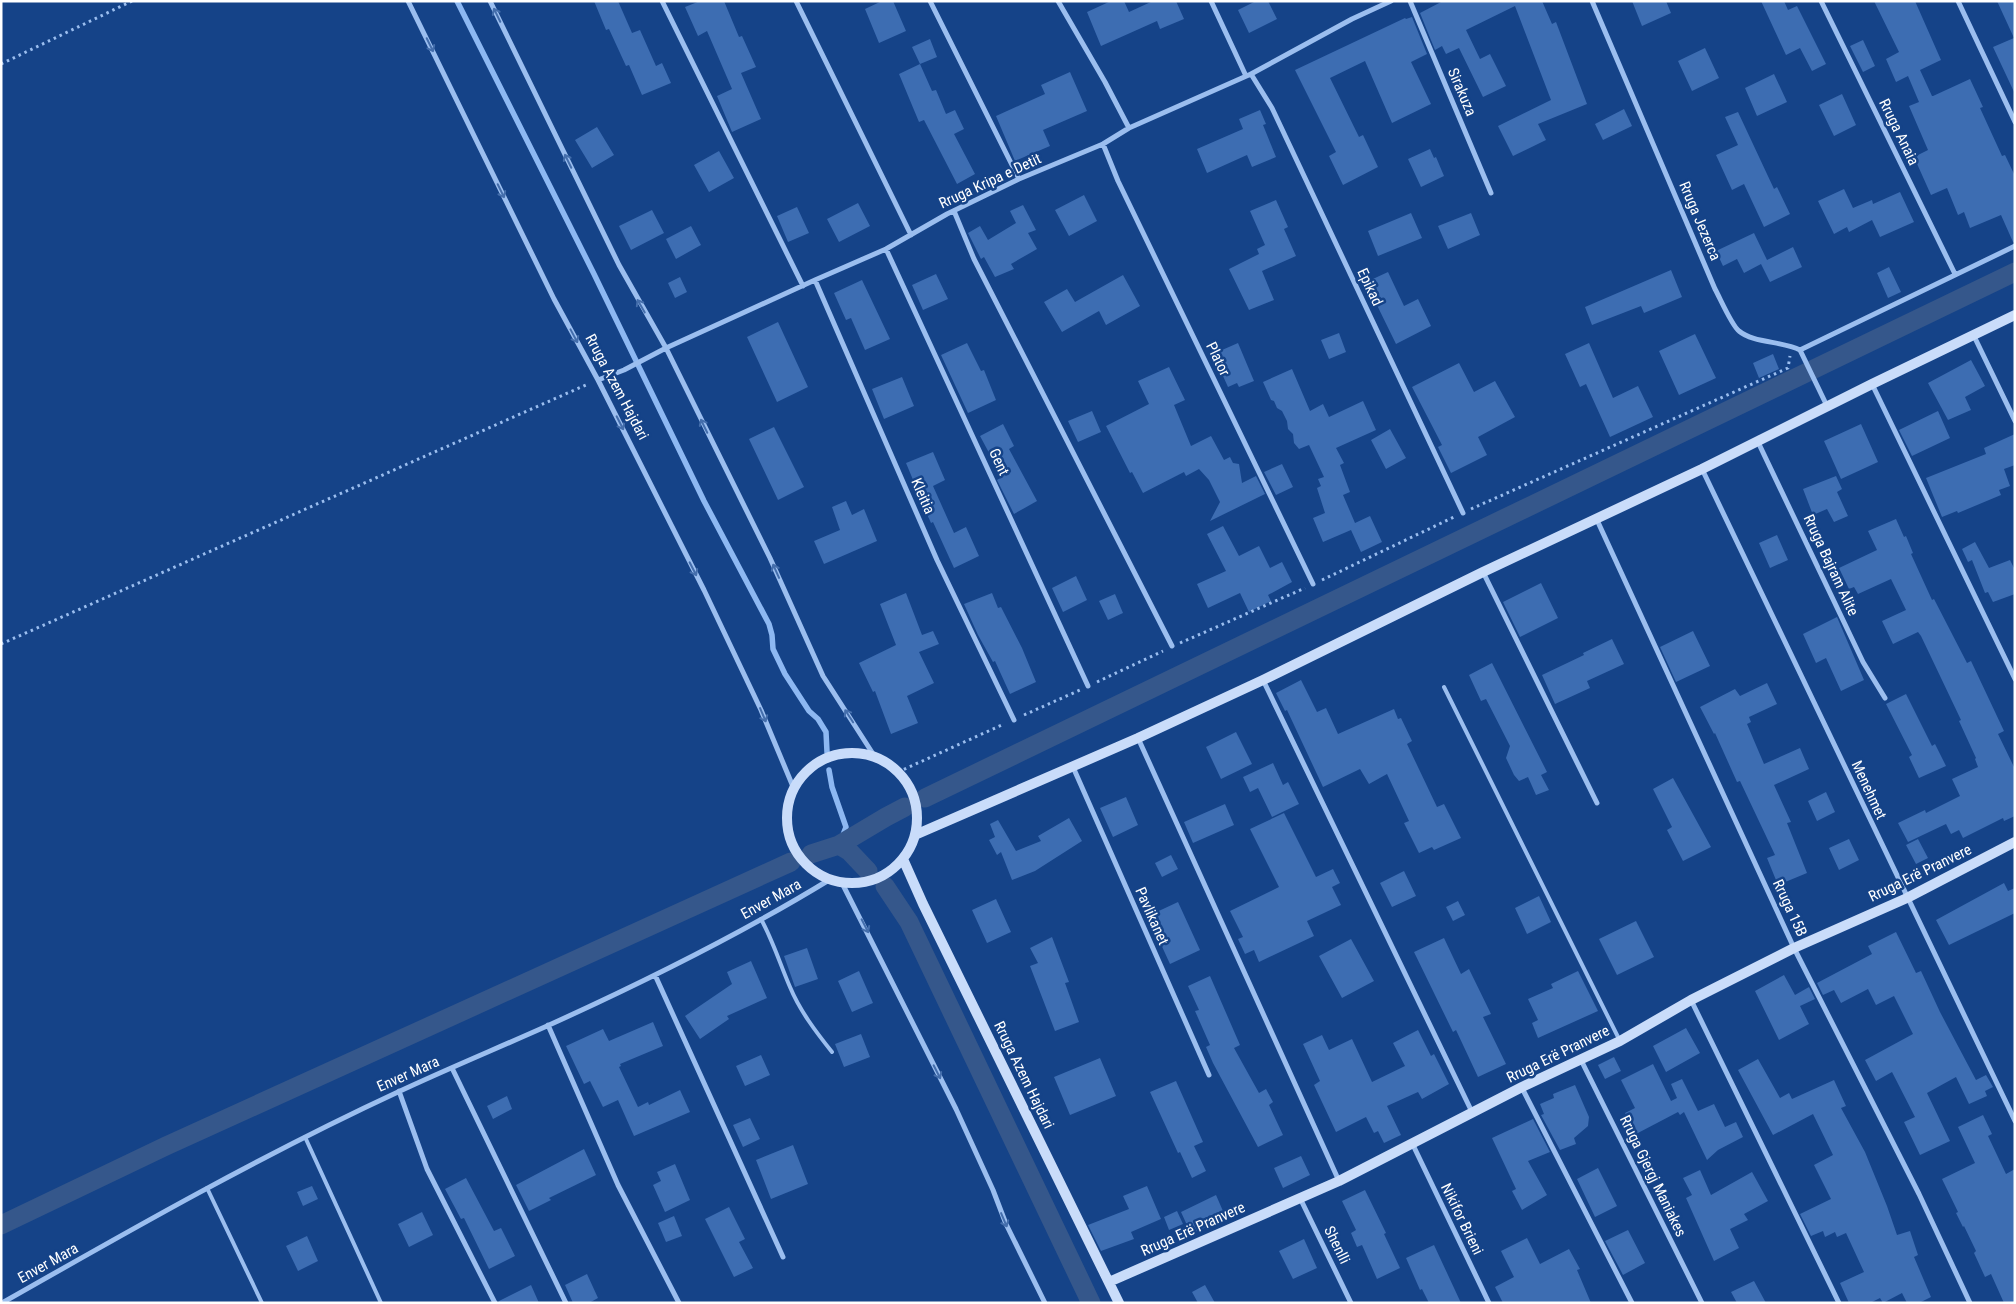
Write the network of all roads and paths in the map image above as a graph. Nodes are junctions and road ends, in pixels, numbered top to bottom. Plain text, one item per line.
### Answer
1 (132, 1) edge
2 (408, 1) edge
3 (490, 1) edge
4 (662, 1) edge
5 (796, 1) edge
6 (930, 1) edge
7 (1058, 1) edge
8 (1211, 1) edge
9 (1391, 1) edge
10 (1410, 1) edge
11 (1592, 1) edge
12 (1821, 1) edge
13 (1958, 1) edge
14 (1, 64) edge
15 (1248, 75) junction
16 (2015, 122) edge
17 (1129, 128) junction
18 (1103, 144) junction
19 (1019, 179) junction
20 (1490, 193) dead end
21 (954, 211) junction
22 (911, 235) junction
23 (2015, 246) edge
24 (886, 249) junction
25 (1955, 274) junction
26 (815, 280) junction
27 (803, 286) junction
28 (2015, 315) edge
29 (1973, 334) junction
30 (1792, 346) junction
31 (666, 348) junction
32 (1800, 350) junction
33 (598, 380) junction
34 (1872, 384) junction
35 (1827, 406) junction
36 (2015, 421) edge
37 (1758, 442) junction
38 (1702, 469) junction
39 (1462, 513) junction
40 (1597, 520) junction
41 (1483, 572) junction
42 (1313, 584) junction
43 (1, 644) edge
44 (1172, 646) junction
45 (2015, 679) edge
46 (1263, 680) junction
47 (1088, 686) junction
48 (1444, 687) dead end
49 (1885, 698) dead end
50 (1014, 720) junction
51 (1138, 738) junction
52 (875, 757) junction
53 (1073, 767) junction
54 (898, 772) junction
55 (794, 789) junction
56 (1597, 803) dead end
57 (915, 835) junction
58 (2015, 842) edge
59 (903, 859) junction
60 (829, 880) junction
61 (842, 883) junction
62 (1907, 898) junction
63 (761, 919) junction
64 (1794, 948) junction
65 (655, 975) junction
66 (1691, 1000) junction
67 (548, 1025) junction
68 (1620, 1041) junction
69 (832, 1052) dead end
70 (1581, 1060) junction
71 (452, 1068) junction
72 (1209, 1075) dead end
73 (1522, 1087) junction
74 (400, 1091) junction
75 (1472, 1113) junction
76 (2015, 1121) edge
77 (304, 1137) junction
78 (1412, 1145) junction
79 (1339, 1182) junction
80 (207, 1188) junction
81 (1300, 1198) junction
82 (783, 1257) dead end
83 (1109, 1282) junction
84 (3, 1303) edge
85 (262, 1303) edge
86 (381, 1303) edge
87 (495, 1303) edge
88 (566, 1303) edge
89 (679, 1303) edge
90 (1045, 1303) edge
91 (1119, 1303) edge
92 (1352, 1303) edge
93 (1489, 1303) edge
94 (1632, 1303) edge
95 (1702, 1303) edge
96 (1839, 1303) edge
97 (1970, 1303) edge

1 - 14 path
2 -> 33 street, Rruga Azem Hajdari
31 -> 3 street
4 - 27 street
5 - 22 street
6 - 19 street
7 - 17 street
8 - 15 street, Epikad
9 - 15 street, Rruga Kripa e Detit
10 - 20 street, Sirakuza
11 - 30 street, Rruga Jezerca
12 - 25 street, Rruga Anaia
13 - 16 street
15 - 17 street, Rruga Kripa e Detit
15 - 39 street, Epikad
17 - 18 street, Rruga Kripa e Detit
18 - 19 street, Rruga Kripa e Detit
18 - 42 street, Plator
19 - 21 street, Rruga Kripa e Detit
21 - 22 street, Rruga Kripa e Detit
21 - 44 street
22 - 24 street, Rruga Kripa e Detit
23 - 25 street
24 - 26 street, Rruga Kripa e Detit
24 - 47 street, Gent
25 - 32 street
26 - 27 street, Rruga Kripa e Detit
26 - 50 street, Kleitia
27 - 31 street, Rruga Kripa e Detit
28 - 29 street
29 - 34 street
29 - 36 street
30 - 32 street, Rruga Jezerca
30 - 39 path
31 - 33 street, Rruga Kripa e Detit
52 -> 31 street
32 - 35 street
33 - 43 path
33 -> 55 street, Rruga Azem Hajdari
34 - 35 street
34 - 45 street
35 - 37 street
37 - 38 street
37 - 49 street, Rruga Bajram Alite
38 - 40 street
38 - 62 street, Menehmet
39 - 42 path
40 - 41 street
40 - 64 street, Rruga 15B
41 - 46 street
41 - 56 street
42 - 44 path
44 - 47 path
46 - 51 street
46 - 75 street
47 - 50 path
48 - 68 lane
50 - 54 path
51 - 53 street
51 - 79 street
52 - 54 street
52 - 55 street
53 - 57 street
53 - 72 street, Pavlikanet
54 - 57 street
55 - 60 street
57 - 59 street
58 - 62 street, Rruga Erë Pranvere
59 - 61 street
59 - 83 street, Rruga Azem Hajdari
60 - 61 street
60 - 63 street, Enver Mara
61 -> 90 street
62 - 64 street, Rruga Erë Pranvere
62 - 76 street, Menehmet
63 - 65 street, Enver Mara
63 - 69 lane
64 - 66 street, Rruga Erë Pranvere
64 - 97 street, Rruga 15B
65 - 67 street, Enver Mara
65 - 82 street
66 - 68 street, Rruga Erë Pranvere
66 - 96 street
67 - 71 street, Enver Mara
67 - 89 street
68 - 70 street, Rruga Erë Pranvere
70 - 73 street, Rruga Erë Pranvere
70 - 95 street, Rruga Gjergj Maniakes
71 - 74 street, Enver Mara
71 - 88 street
73 - 75 street, Rruga Erë Pranvere
73 - 94 street
74 - 77 street, Enver Mara
74 - 87 street
75 - 78 street, Rruga Erë Pranvere
77 - 80 street, Enver Mara
77 - 86 lane
78 - 79 street, Rruga Erë Pranvere
78 - 93 street, Nikifor Brieni
79 - 81 street, Rruga Erë Pranvere
80 - 84 street, Enver Mara
80 - 85 lane
81 - 83 street, Rruga Erë Pranvere
81 - 92 street, Shenlli
83 - 91 street, Rruga Azem Hajdari

